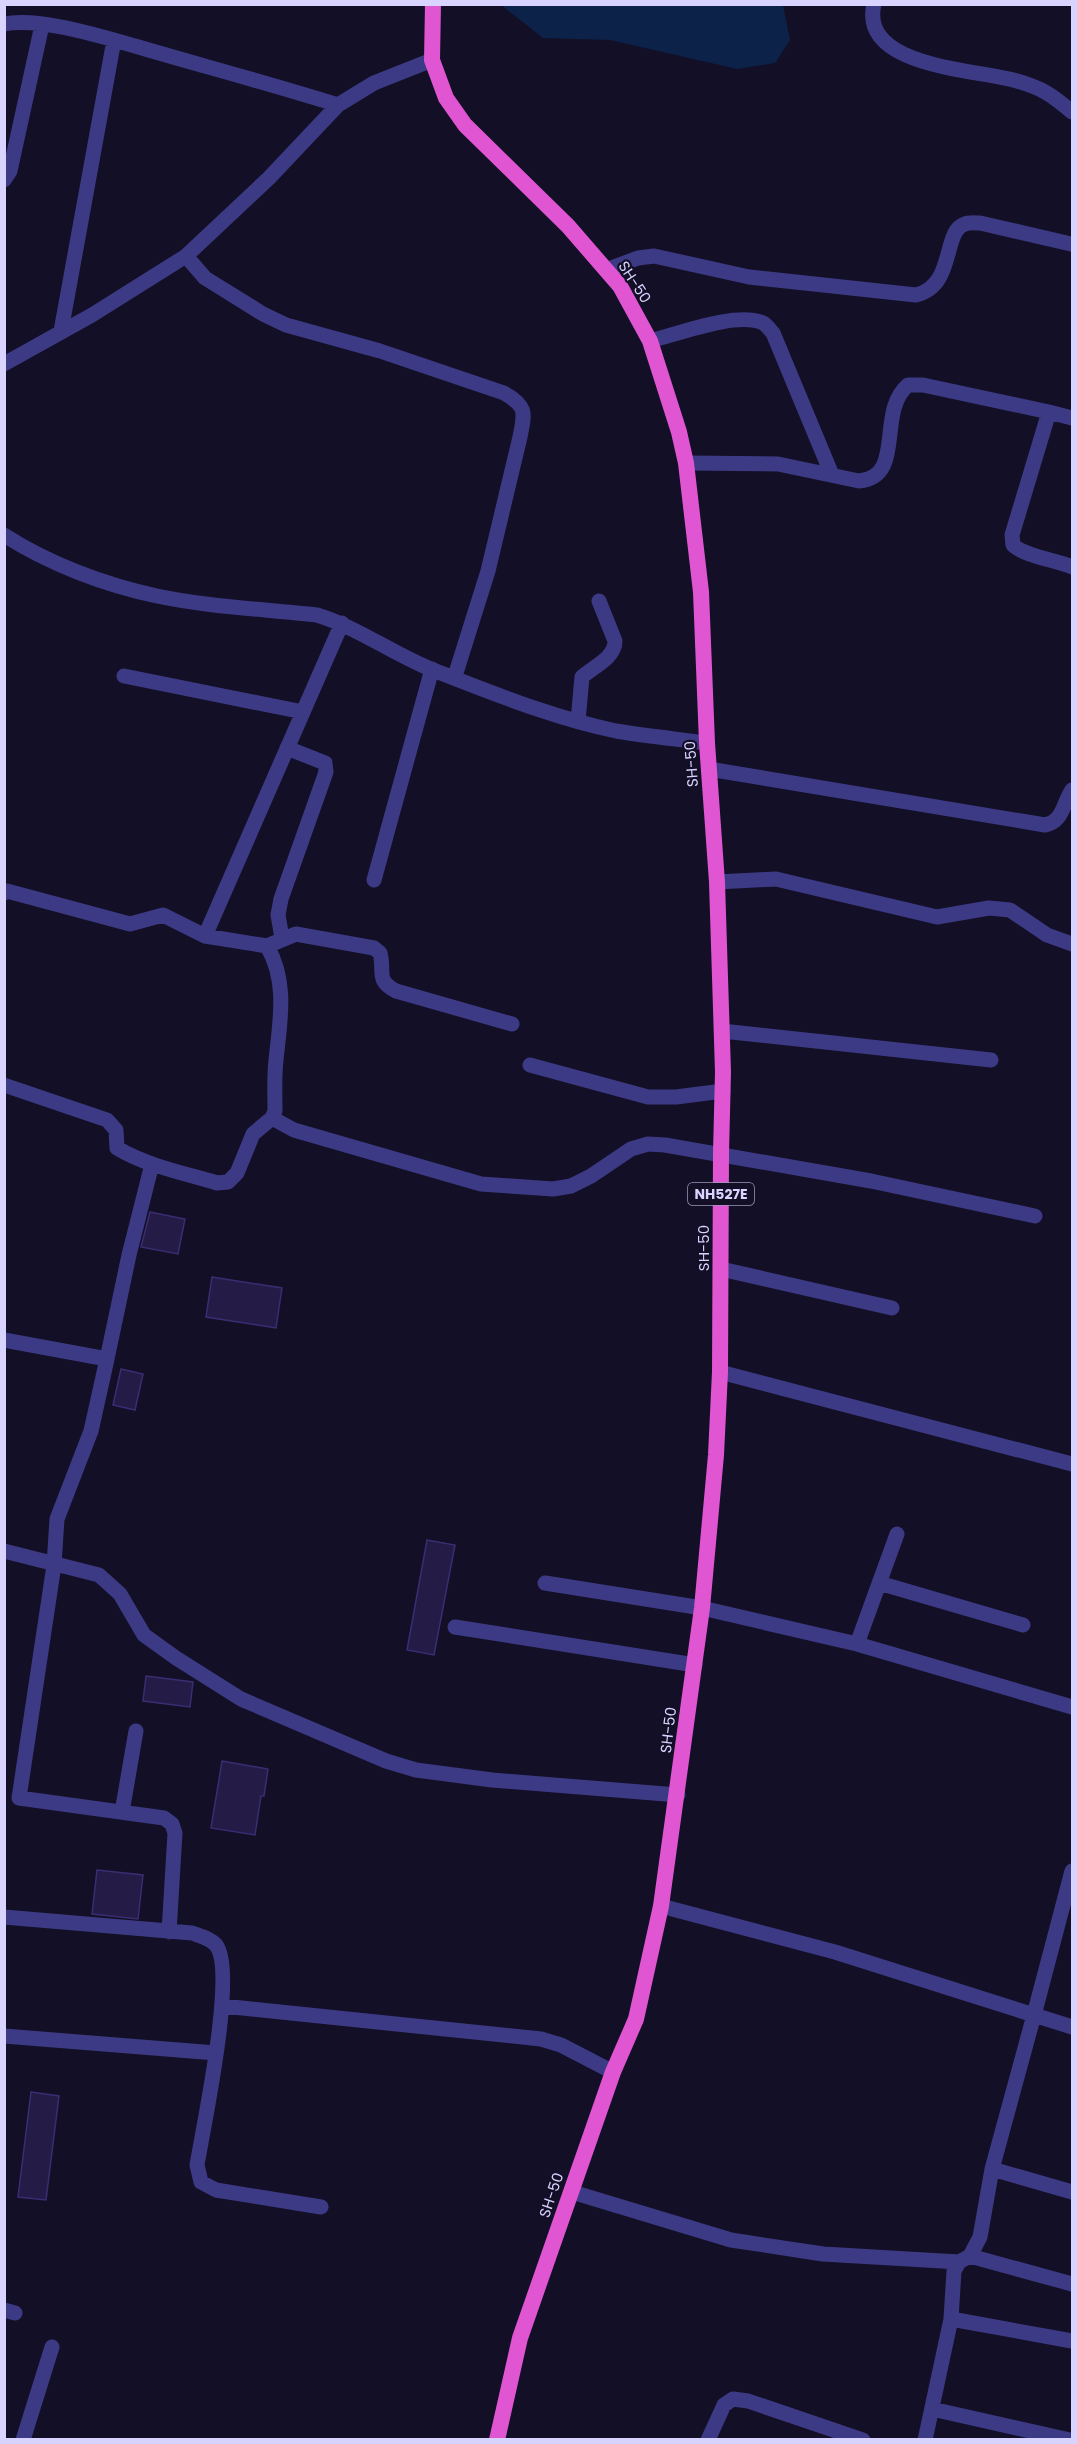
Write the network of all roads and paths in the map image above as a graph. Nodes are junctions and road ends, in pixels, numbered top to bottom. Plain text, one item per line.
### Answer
1 (433, 4) edge
2 (874, 4) edge
3 (4, 24) edge
4 (42, 25) junction
5 (114, 40) junction
6 (432, 60) junction
7 (338, 105) junction
8 (1072, 112) edge
9 (4, 180) edge
10 (1071, 244) edge
11 (186, 256) junction
12 (606, 270) junction
13 (62, 331) junction
14 (650, 341) junction
15 (4, 364) edge
16 (1049, 412) junction
17 (1072, 418) edge
18 (686, 463) junction
19 (831, 475) junction
20 (4, 535) edge
21 (1072, 567) edge
22 (599, 601) dead end
23 (342, 623) junction
24 (432, 669) junction
25 (124, 676) dead end
26 (455, 676) junction
27 (303, 712) junction
28 (578, 721) junction
29 (707, 743) junction
30 (287, 748) junction
31 (709, 769) junction
32 (1072, 790) edge
33 (374, 880) dead end
34 (717, 882) junction
35 (4, 893) edge
36 (205, 936) junction
37 (282, 938) junction
38 (1072, 944) edge
39 (267, 946) junction
40 (512, 1024) dead end
41 (722, 1031) junction
42 (991, 1060) dead end
43 (530, 1065) dead end
44 (4, 1085) edge
45 (723, 1091) junction
46 (272, 1118) junction
47 (721, 1153) junction
48 (152, 1164) junction
49 (1035, 1216) dead end
50 (721, 1269) junction
51 (892, 1308) dead end
52 (4, 1340) edge
53 (107, 1359) junction
54 (720, 1372) junction
55 (1072, 1464) edge
56 (897, 1534) dead end
57 (4, 1551) edge
58 (54, 1565) junction
59 (545, 1583) dead end
60 (879, 1584) junction
61 (702, 1608) junction
62 (1023, 1625) dead end
63 (455, 1627) dead end
64 (857, 1644) junction
65 (695, 1665) junction
66 (1072, 1707) edge
67 (136, 1731) dead end
68 (678, 1795) junction
69 (12, 1797) edge
70 (122, 1812) junction
71 (1072, 1871) edge
72 (661, 1906) junction
73 (4, 1917) edge
74 (168, 1932) junction
75 (223, 2006) junction
76 (1034, 2015) junction
77 (1072, 2027) edge
78 (4, 2036) edge
79 (216, 2053) junction
80 (613, 2072) junction
81 (992, 2169) junction
82 (572, 2192) junction
83 (1072, 2192) edge
84 (321, 2207) dead end
85 (964, 2259) junction
86 (1072, 2284) edge
87 (951, 2319) junction
88 (1072, 2341) edge
89 (52, 2347) dead end
90 (932, 2409) junction
91 (23, 2439) edge
92 (497, 2439) edge
93 (708, 2439) edge
94 (863, 2439) edge
95 (925, 2439) edge
96 (1070, 2439) edge

1 - 6 highway, SH-50 / NH527E
2 - 8 street
3 - 4 street
4 - 5 street
4 - 9 street
5 - 7 street
5 - 13 street
6 - 7 street
6 - 12 highway, SH-50 / NH527E
7 - 11 street
10 - 12 street
11 - 13 street
11 - 26 street
12 - 14 highway, SH-50 / NH527E
13 - 15 street
14 - 18 highway, SH-50 / NH527E
14 - 19 street
16 - 17 street
16 - 19 street
16 - 21 street
18 - 19 street
18 - 29 highway, SH-50 / NH527E
20 - 23 street
22 - 28 street
23 - 24 street
23 - 27 street
24 - 26 street
24 - 33 street
25 - 27 street
26 - 28 street
27 - 30 street
28 - 29 street
29 - 31 highway, SH-50 / NH527E
30 - 36 street
30 - 37 street
31 - 32 street
31 - 34 highway, SH-50 / NH527E
34 - 38 street
34 - 41 highway, SH-50 / NH527E
35 - 36 street
36 - 39 street
37 - 39 street
37 - 40 street
39 - 46 street
41 - 42 street
41 - 45 highway, SH-50 / NH527E
43 - 45 street
44 - 48 street
45 - 47 highway, SH-50 / NH527E
46 - 47 street
46 - 48 street
47 - 49 street
47 - 50 highway, SH-50 / NH527E
48 - 53 street
50 - 51 street
50 - 54 highway, SH-50 / NH527E
52 - 53 street
53 - 58 street
54 - 55 street
54 - 61 highway, SH-50 / NH527E
56 - 60 street
57 - 58 street
58 - 68 street
58 - 69 street
59 - 61 street
60 - 62 street
60 - 64 street
61 - 64 street
61 - 65 highway, SH-50 / NH527E
63 - 65 street
64 - 66 street
65 - 68 highway, SH-50 / NH527E
67 - 70 street
68 - 72 highway, SH-50 / NH527E
69 - 70 street
70 - 74 street
71 - 76 street
72 - 76 street
72 - 80 highway, SH-50 / NH527E
73 - 74 street
74 - 75 street
75 - 79 street
75 - 80 street
76 - 77 street
76 - 81 street
78 - 79 street
79 - 84 street
80 - 82 highway, SH-50 / NH527E
81 - 83 street
81 - 85 street
82 - 85 street
82 - 92 highway, SH-50 / NH527E
85 - 86 street
85 - 87 street
87 - 88 street
87 - 90 street
89 - 91 street
90 - 95 street
90 - 96 street
93 - 94 street

